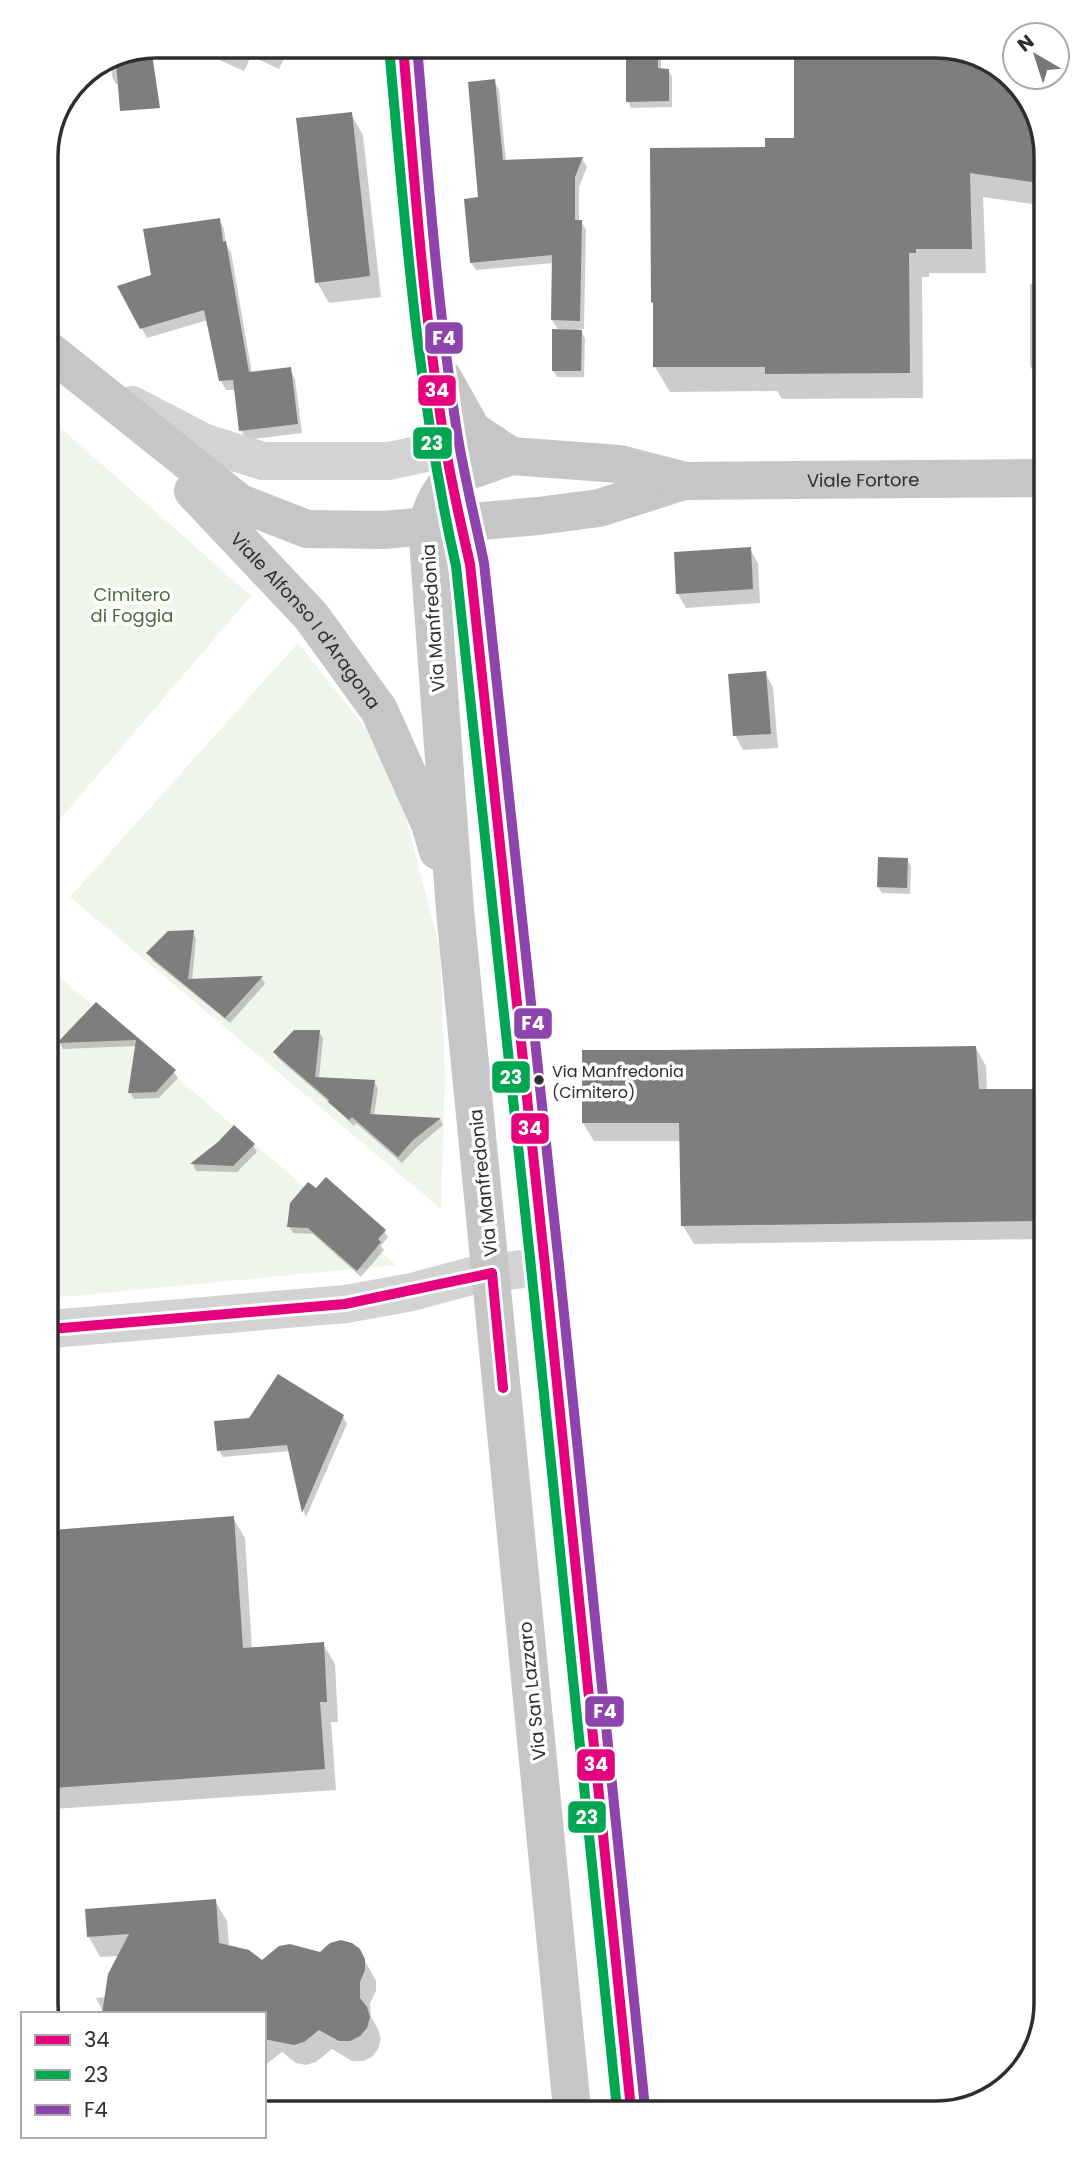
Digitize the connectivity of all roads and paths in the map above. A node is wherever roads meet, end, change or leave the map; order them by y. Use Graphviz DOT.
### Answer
graph roads {
  1 [pos="404,58"];
  2 [pos="58,358"];
  3 [pos="433,361"];
  4 [pos="81,378"];
  5 [pos="511,456"];
  6 [pos="448,464"];
  7 [pos="1034,478"];
  8 [pos="685,481"];
  9 [pos="444,524"];
  10 [pos="455,911"];
  11 [pos="545,1266"];
  12 [pos="492,1273"];
  13 [pos="58,1328"];
  14 [pos="571,2101"];
  15 [pos="630,2101"];
  1 -- 3 [label="main road, Via Manfredonia"];
  2 -- 4 [label="main road, Viale Alfonso I d'Aragona"];
  3 -- 5 [label="main road, Viale Fortore"];
  3 -- 6 [label="main road, Via Manfredonia"];
  4 -- 6 [label="street, Viale Alfonso I d'Aragona"];
  4 -- 9 [label="main road, Viale Alfonso I d'Aragona"];
  4 -- 10 [label="main road, Viale Alfonso I d'Aragona"];
  5 -- 6 [label="main road, Viale Fortore"];
  5 -- 8 [label="main road, Viale Fortore"];
  6 -- 9 [label="main road, Via Manfredonia"];
  7 -- 8 [label="main road, Viale Fortore"];
  8 -- 9 [label="main road, Viale Fortore"];
  9 -- 10 [label="main road, Via Manfredonia"];
  9 -- 11 [label="main road, Via Manfredonia"];
  10 -- 12 [label="main road, Via Manfredonia"];
  11 -- 12 [label="street, Via Manfredonia"];
  11 -- 15 [label="main road"];
  12 -- 13 [label="street"];
  12 -- 14 [label="main road, Via San Lazzaro"];
}
